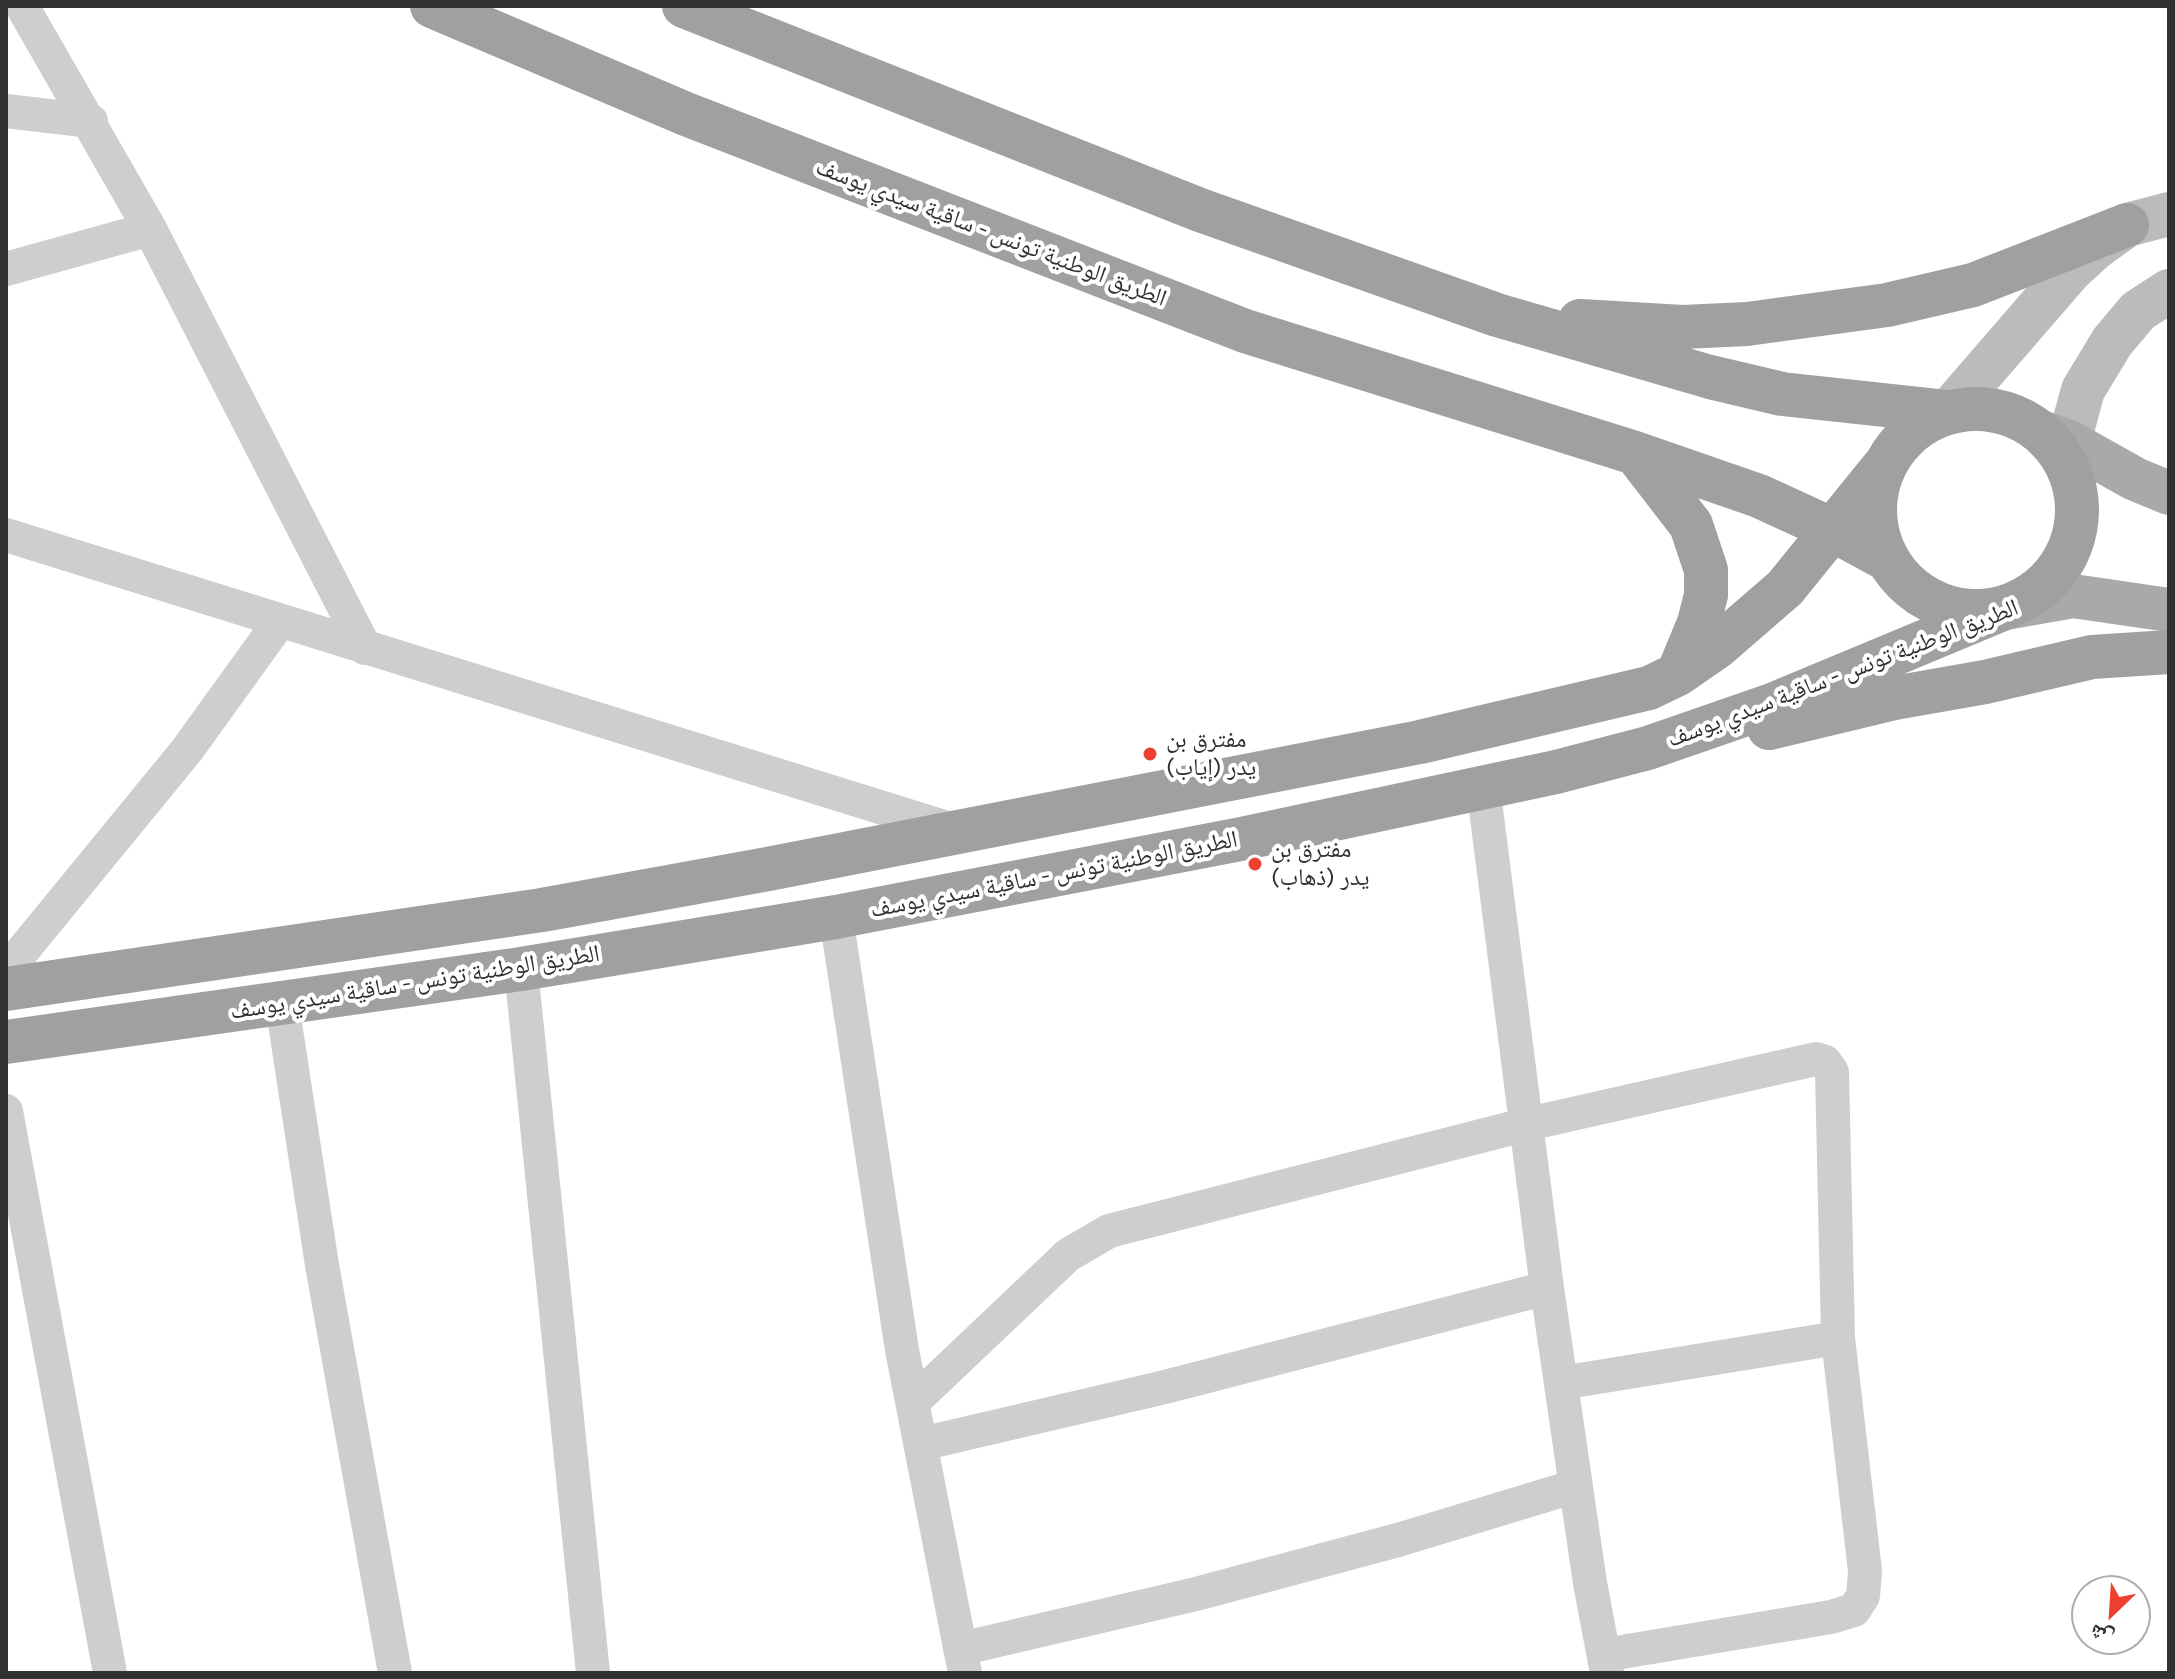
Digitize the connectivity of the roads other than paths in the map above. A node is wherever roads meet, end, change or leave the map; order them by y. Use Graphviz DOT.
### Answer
graph roads {
  1 [pos="22,6"];
  2 [pos="432,6"];
  3 [pos="684,6"];
  4 [pos="6,111"];
  5 [pos="91,121"];
  6 [pos="2169,214"];
  7 [pos="2127,225"];
  8 [pos="150,229"];
  9 [pos="6,269"];
  10 [pos="2169,291"];
  11 [pos="1497,315"];
  12 [pos="1948,412"];
  13 [pos="2055,437"];
  14 [pos="1635,453"];
  15 [pos="1884,466"];
  16 [pos="2169,493"];
  17 [pos="1831,529"];
  18 [pos="6,535"];
  19 [pos="1888,560"];
  20 [pos="2005,608"];
  21 [pos="2169,610"];
  22 [pos="280,621"];
  23 [pos="365,648"];
  24 [pos="2169,652"];
  25 [pos="1678,674"];
  26 [pos="1648,748"];
  27 [pos="1483,786"];
  28 [pos="964,833"];
  29 [pos="836,917"];
  30 [pos="521,969"];
  31 [pos="6,971"];
  32 [pos="6,989"];
  33 [pos="282,1004"];
  34 [pos="6,1042"];
  35 [pos="6,1111"];
  36 [pos="1528,1124"];
  37 [pos="15,1214"];
  38 [pos="1547,1288"];
  39 [pos="1838,1338"];
  40 [pos="1561,1383"];
  41 [pos="913,1402"];
  42 [pos="921,1444"];
  43 [pos="1576,1486"];
  44 [pos="962,1661"];
  45 [pos="1606,1664"];
  46 [pos="110,1673"];
  47 [pos="395,1673"];
  48 [pos="593,1673"];
  1 -- 5 [label="street"];
  2 -- 14 [label="highway, الطريق الوطنية تونس - ساقية سيدي يوسف"];
  3 -- 11 [label="highway"];
  4 -- 5 [label="street"];
  5 -- 8 [label="street"];
  6 -- 7 [label="main road"];
  7 -- 11 [label="highway"];
  7 -- 12 [label="main road"];
  8 -- 9 [label="street"];
  8 -- 23 [label="street"];
  10 -- 13 [label="main road"];
  11 -- 12 [label="highway"];
  12 -- 13 [label="highway"];
  12 -- 15 [label="highway"];
  13 -- 16 [label="main road"];
  13 -- 20 [label="highway"];
  14 -- 17 [label="highway, الطريق الوطنية تونس - ساقية سيدي يوسف"];
  14 -- 25 [label="highway"];
  15 -- 17 [label="highway"];
  15 -- 19 [label="highway"];
  17 -- 19 [label="highway, الطريق الوطنية تونس - ساقية سيدي يوسف"];
  17 -- 25 [label="highway"];
  18 -- 22 [label="street"];
  19 -- 20 [label="highway"];
  20 -- 21 [label="main road, الطريق الوطنية تونس - ساقية سيدي يوسف"];
  20 -- 26 [label="highway, الطريق الوطنية تونس - ساقية سيدي يوسف"];
  22 -- 23 [label="street"];
  22 -- 31 [label="street"];
  23 -- 28 [label="street"];
  24 -- 26 [label="highway"];
  25 -- 28 [label="highway"];
  26 -- 27 [label="highway, الطريق الوطنية تونس - ساقية سيدي يوسف"];
  27 -- 29 [label="highway, الطريق الوطنية تونس - ساقية سيدي يوسف"];
  27 -- 36 [label="street"];
  28 -- 32 [label="highway"];
  29 -- 30 [label="highway, الطريق الوطنية تونس - ساقية سيدي يوسف"];
  29 -- 41 [label="street"];
  30 -- 33 [label="highway, الطريق الوطنية تونس - ساقية سيدي يوسف"];
  30 -- 48 [label="street"];
  33 -- 34 [label="highway, الطريق الوطنية تونس - ساقية سيدي يوسف"];
  33 -- 47 [label="street"];
  35 -- 37 [label="street"];
  36 -- 38 [label="street"];
  36 -- 39 [label="street"];
  36 -- 41 [label="street"];
  37 -- 46 [label="street"];
  38 -- 40 [label="street"];
  38 -- 42 [label="street"];
  39 -- 40 [label="street"];
  39 -- 45 [label="street"];
  40 -- 43 [label="street"];
  41 -- 42 [label="street"];
  42 -- 44 [label="street"];
  43 -- 44 [label="street"];
  43 -- 45 [label="street"];
}
